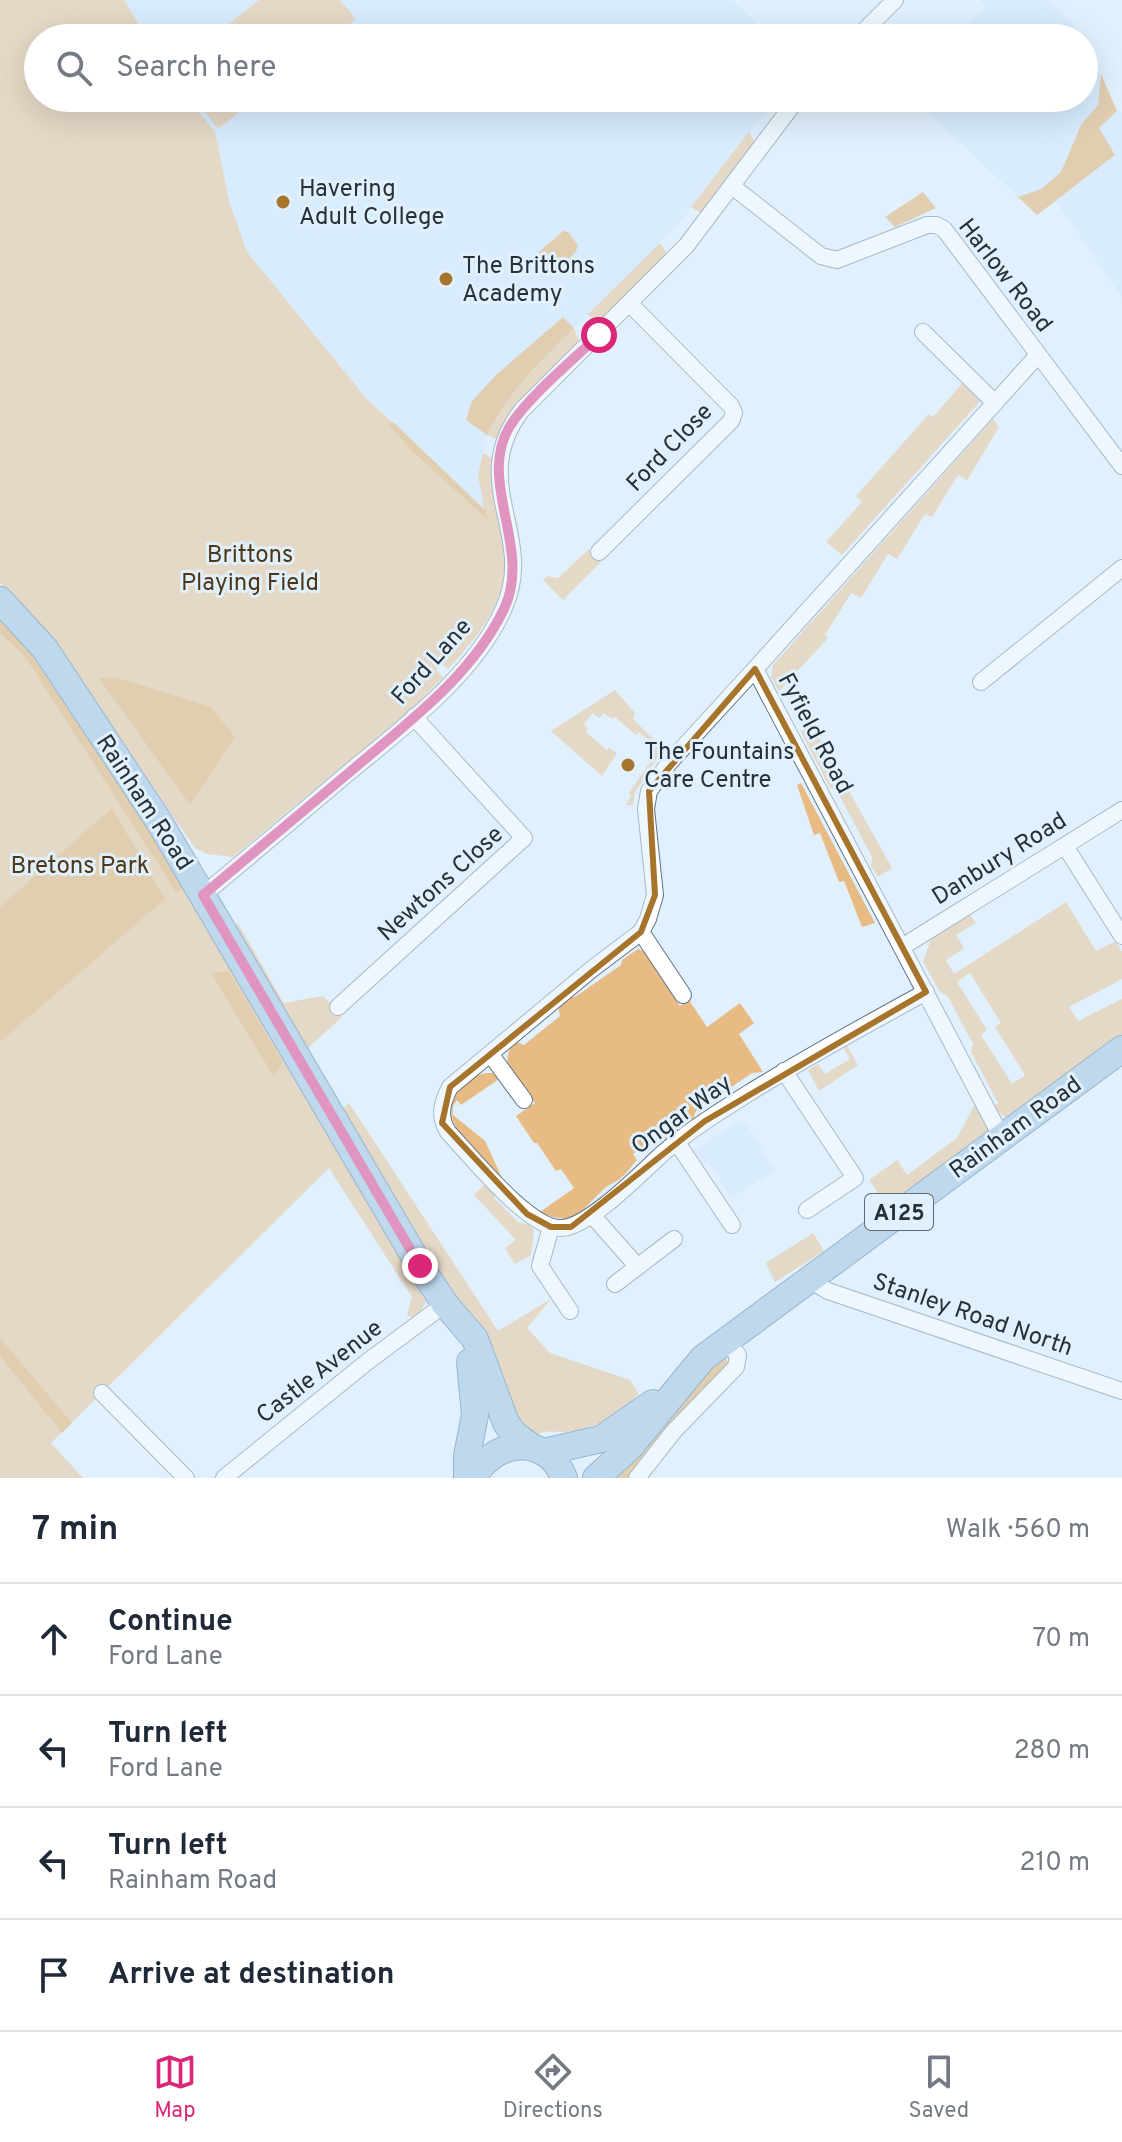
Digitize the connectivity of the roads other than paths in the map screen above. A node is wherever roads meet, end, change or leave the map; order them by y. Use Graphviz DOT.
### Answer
graph roads {
  1 [pos="895,0"];
  2 [pos="871,24"];
  3 [pos="787,112"];
  4 [pos="732,186"];
  5 [pos="630,304"];
  6 [pos="923,332"];
  7 [pos="1038,355"];
  8 [pos="995,403"];
  9 [pos="1122,466"];
  10 [pos="599,552"];
  11 [pos="1122,568"];
  12 [pos="0,600"];
  13 [pos="755,669"];
  14 [pos="981,682"];
  15 [pos="414,717"];
  16 [pos="1122,810"];
  17 [pos="1065,846"];
  18 [pos="203,895"];
  19 [pos="641,932"];
  20 [pos="1122,936"];
  21 [pos="902,947"];
  22 [pos="926,992"];
  23 [pos="683,995"];
  24 [pos="338,1007"];
  25 [pos="1122,1049"];
  26 [pos="491,1055"];
  27 [pos="784,1071"];
  28 [pos="524,1100"];
  29 [pos="1001,1136"];
  30 [pos="676,1141"];
  31 [pos="807,1210"];
  32 [pos="592,1215"];
  33 [pos="732,1225"];
  34 [pos="551,1227"];
  35 [pos="674,1239"];
  36 [pos="637,1266"];
  37 [pos="810,1280"];
  38 [pos="615,1284"];
  39 [pos="445,1304"];
  40 [pos="570,1311"];
  41 [pos="726,1341"];
  42 [pos="682,1382"];
  43 [pos="1122,1391"];
  44 [pos="102,1393"];
  45 [pos="538,1450"];
  46 [pos="186,1478"];
  47 [pos="224,1478"];
  48 [pos="470,1478"];
  49 [pos="564,1478"];
  50 [pos="596,1478"];
  51 [pos="637,1478"];
  1 -- 2 [label="street"];
  3 -- 4 [label="street, Ford Lane"];
  4 -- 5 [label="street, Ford Lane"];
  4 -- 7 [label="street, Harlow Road"];
  5 -- 10 [label="street, Ford Close"];
  5 -- 15 [label="street, Ford Lane"];
  6 -- 8 [label="street"];
  7 -- 8 [label="street, Fyfield Road"];
  7 -- 9 [label="street, Harlow Road"];
  8 -- 13 [label="street, Fyfield Road"];
  11 -- 14 [label="street"];
  12 -- 18 [label="main road, Rainham Road"];
  13 -- 19 [label="street"];
  13 -- 21 [label="street, Fyfield Road"];
  15 -- 18 [label="street, Ford Lane"];
  15 -- 24 [label="street, Newtons Close"];
  16 -- 17 [label="street, Danbury Road"];
  17 -- 20 [label="street"];
  17 -- 21 [label="street, Danbury Road"];
  18 -- 39 [label="main road, Rainham Road"];
  19 -- 23 [label="street"];
  19 -- 26 [label="street"];
  21 -- 22 [label="street, Fyfield Road"];
  22 -- 27 [label="street, Ongar Way"];
  22 -- 29 [label="street, Fyfield Road"];
  25 -- 29 [label="main road, Rainham Road / A125"];
  26 -- 28 [label="street"];
  26 -- 34 [label="street"];
  27 -- 30 [label="street, Ongar Way"];
  27 -- 31 [label="street"];
  29 -- 37 [label="main road, Rainham Road / A125"];
  30 -- 32 [label="street, Ongar Way"];
  30 -- 33 [label="street"];
  32 -- 34 [label="street, Ongar Way"];
  32 -- 36 [label="street"];
  34 -- 40 [label="street"];
  35 -- 36 [label="street"];
  36 -- 38 [label="street"];
  37 -- 41 [label="main road, Rainham Road / A125"];
  37 -- 43 [label="street, Stanley Road North"];
  39 -- 45 [label="main road, Rainham Road"];
  39 -- 47 [label="street, Castle Avenue"];
  39 -- 48 [label="main road, Rainham Road"];
  41 -- 42 [label="main road, Rainham Road / A125"];
  41 -- 51 [label="street"];
  42 -- 45 [label="main road, Rainham Road / A125"];
  42 -- 50 [label="main road, Rainham Road / A125"];
  44 -- 46 [label="street"];
  45 -- 48 [label="main road"];
  45 -- 49 [label="main road"];
}
